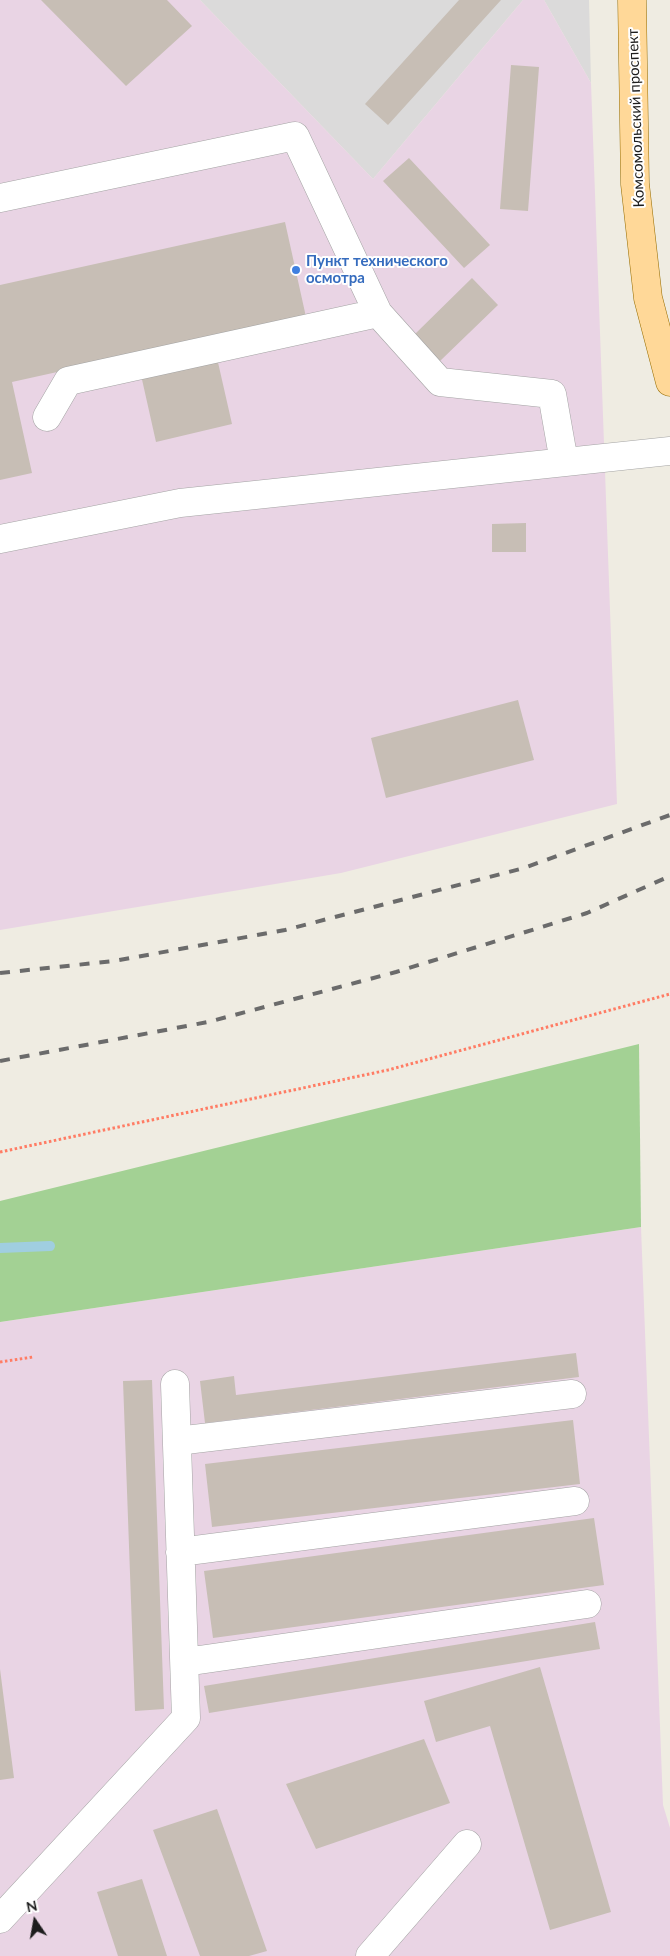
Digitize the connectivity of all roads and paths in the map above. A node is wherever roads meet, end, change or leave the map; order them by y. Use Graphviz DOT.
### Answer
graph roads {
  1 [pos="632,0"];
  2 [pos="0,198"];
  3 [pos="378,312"];
  4 [pos="670,382"];
  5 [pos="47,417"];
  6 [pos="670,451"];
  7 [pos="564,462"];
  8 [pos="0,539"];
  9 [pos="670,994"];
  10 [pos="0,1152"];
  11 [pos="33,1356"];
  12 [pos="0,1362"];
  13 [pos="175,1384"];
  14 [pos="572,1394"];
  15 [pos="177,1441"];
  16 [pos="575,1501"];
  17 [pos="180,1552"];
  18 [pos="587,1604"];
  19 [pos="184,1662"];
  20 [pos="467,1844"];
  21 [pos="0,1918"];
  22 [pos="370,1956"];
  1 -- 4 [label="main road, Комсомольский проспект"];
  2 -- 3 [label="lane"];
  3 -- 5 [label="lane"];
  3 -- 7 [label="lane"];
  6 -- 7 [label="lane"];
  7 -- 8 [label="lane"];
  9 -- 10 [label="path"];
  11 -- 12 [label="path"];
  13 -- 15 [label="lane"];
  14 -- 15 [label="lane"];
  15 -- 17 [label="lane"];
  16 -- 17 [label="lane"];
  17 -- 19 [label="lane"];
  18 -- 19 [label="lane"];
  19 -- 21 [label="lane"];
  20 -- 22 [label="lane"];
}
